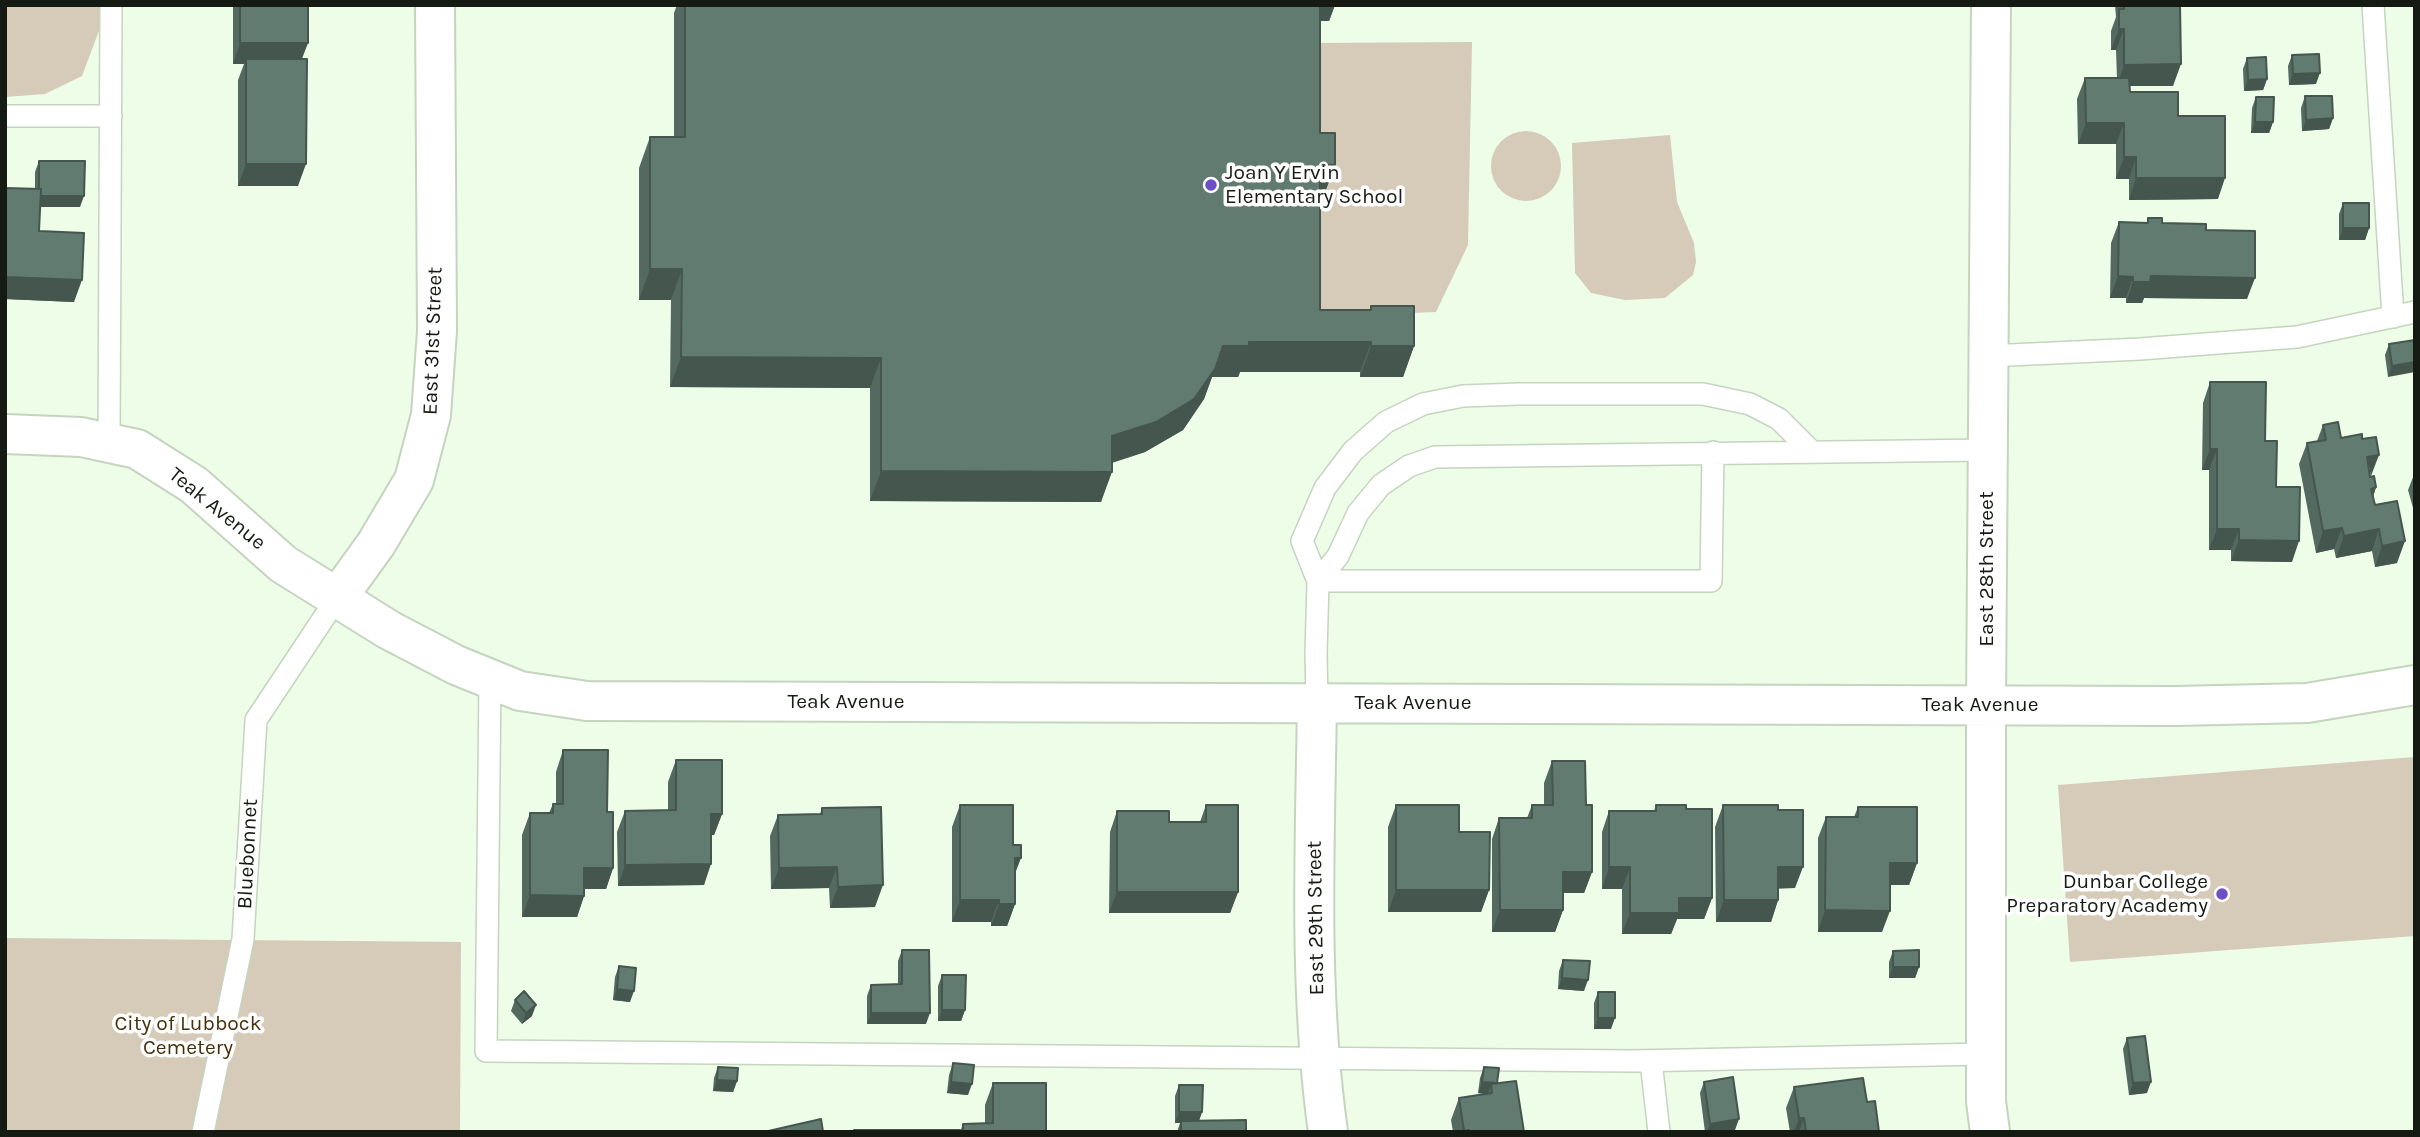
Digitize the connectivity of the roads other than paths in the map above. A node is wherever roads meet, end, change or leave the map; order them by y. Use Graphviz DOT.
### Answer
graph roads {
  1 [pos="111,5"];
  2 [pos="435,5"];
  3 [pos="1991,5"];
  4 [pos="2373,5"];
  5 [pos="5,116"];
  6 [pos="111,116"];
  7 [pos="2415,312"];
  8 [pos="2393,317"];
  9 [pos="1988,356"];
  10 [pos="5,434"];
  11 [pos="109,443"];
  12 [pos="1987,450"];
  13 [pos="1713,452"];
  14 [pos="1812,452"];
  15 [pos="1318,581"];
  16 [pos="337,598"];
  17 [pos="490,679"];
  18 [pos="2415,685"];
  19 [pos="1317,703"];
  20 [pos="1986,705"];
  21 [pos="1986,1055"];
  22 [pos="1320,1056"];
  23 [pos="1651,1061"];
  24 [pos="203,1132"];
  25 [pos="1328,1132"];
  26 [pos="1659,1132"];
  27 [pos="1990,1132"];
  1 -- 6 [label="lane"];
  2 -- 16 [label="street, East 31st Street"];
  3 -- 9 [label="street, East 28th Street"];
  4 -- 8 [label="lane"];
  5 -- 6 [label="lane"];
  6 -- 11 [label="lane"];
  7 -- 8 [label="lane"];
  8 -- 9 [label="lane"];
  9 -- 12 [label="street, East 28th Street"];
  10 -- 11 [label="street, Teak Avenue"];
  11 -- 16 [label="street, Teak Avenue"];
  12 -- 14 [label="lane"];
  12 -- 20 [label="street, East 28th Street"];
  13 -- 14 [label="lane"];
  13 -- 15 [label="lane"];
  13 -- 15 [label="lane"];
  14 -- 15 [label="lane"];
  15 -- 19 [label="lane"];
  16 -- 17 [label="street, Teak Avenue"];
  16 -- 24 [label="lane, Bluebonnet"];
  17 -- 19 [label="street, Teak Avenue"];
  17 -- 22 [label="lane"];
  18 -- 20 [label="street, Teak Avenue"];
  19 -- 20 [label="street, Teak Avenue"];
  19 -- 22 [label="street, East 29th Street"];
  20 -- 21 [label="street, East 28th Street"];
  21 -- 23 [label="lane"];
  21 -- 27 [label="street, East 28th Street"];
  22 -- 23 [label="lane"];
  22 -- 25 [label="street, East 29th Street"];
  23 -- 26 [label="lane"];
}
